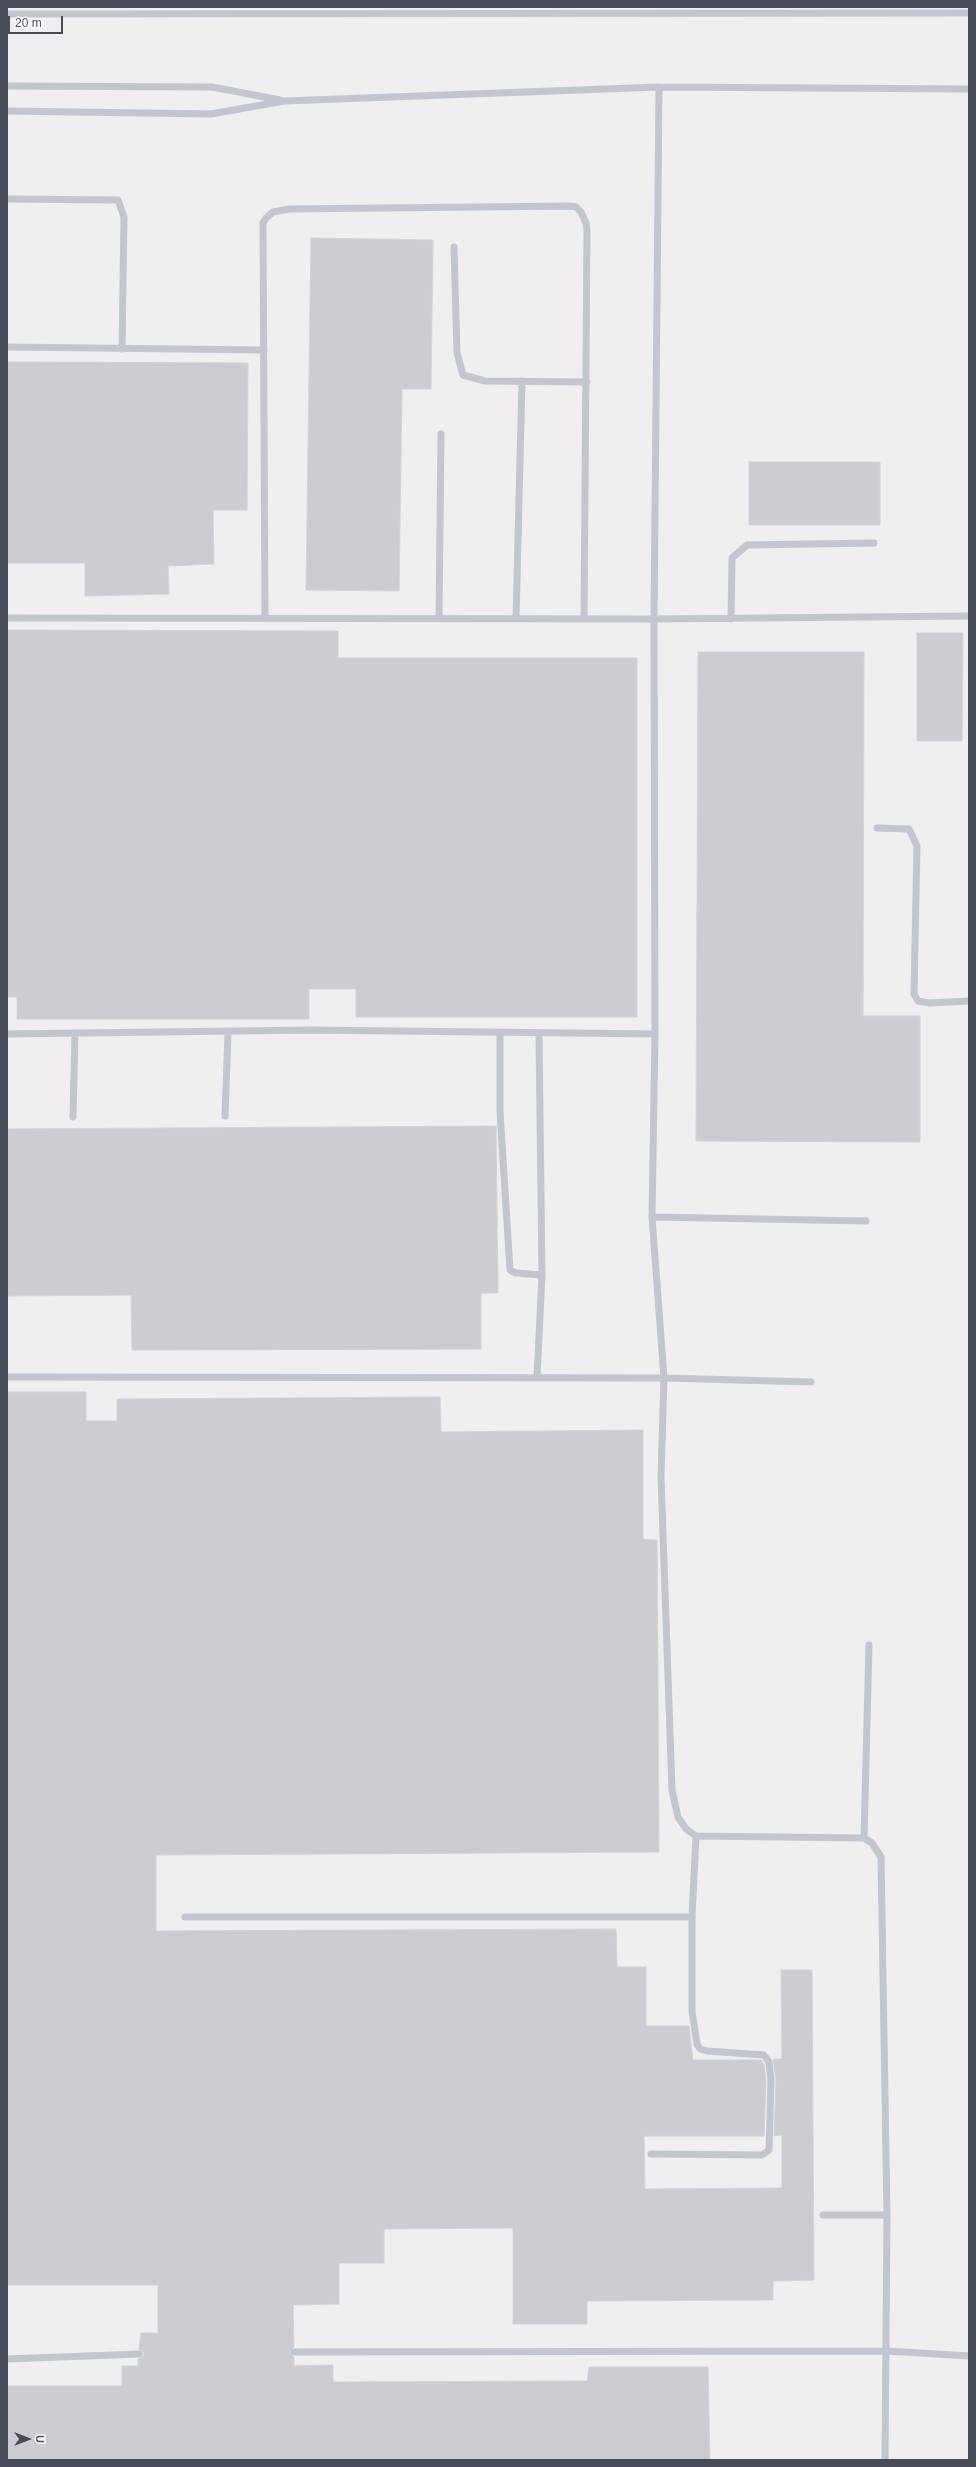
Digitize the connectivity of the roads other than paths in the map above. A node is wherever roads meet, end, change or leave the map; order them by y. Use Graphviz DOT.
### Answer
graph roads {
  1 [pos="969,13"];
  2 [pos="7,14"];
  3 [pos="7,86"];
  4 [pos="659,87"];
  5 [pos="969,89"];
  6 [pos="284,101"];
  7 [pos="7,111"];
  8 [pos="7,199"];
  9 [pos="454,247"];
  10 [pos="7,347"];
  11 [pos="122,349"];
  12 [pos="264,350"];
  13 [pos="522,381"];
  14 [pos="587,382"];
  15 [pos="441,434"];
  16 [pos="874,543"];
  17 [pos="969,616"];
  18 [pos="7,618"];
  19 [pos="265,618"];
  20 [pos="439,618"];
  21 [pos="516,619"];
  22 [pos="584,619"];
  23 [pos="730,619"];
  24 [pos="654,620"];
  25 [pos="877,828"];
  26 [pos="969,1001"];
  27 [pos="228,1032"];
  28 [pos="500,1032"];
  29 [pos="75,1033"];
  30 [pos="7,1034"];
  31 [pos="539,1034"];
  32 [pos="655,1034"];
  33 [pos="225,1116"];
  34 [pos="74,1117"];
  35 [pos="652,1216"];
  36 [pos="866,1221"];
  37 [pos="542,1275"];
  38 [pos="537,1377"];
  39 [pos="7,1378"];
  40 [pos="664,1378"];
  41 [pos="811,1382"];
  42 [pos="869,1645"];
  43 [pos="696,1836"];
  44 [pos="864,1838"];
  45 [pos="185,1917"];
  46 [pos="692,1917"];
  47 [pos="651,2154"];
  48 [pos="823,2215"];
  49 [pos="887,2215"];
  50 [pos="886,2351"];
  51 [pos="294,2352"];
  52 [pos="139,2354"];
  53 [pos="969,2356"];
  54 [pos="7,2359"];
  55 [pos="885,2460"];
  1 -- 2 [label="lane"];
  3 -- 6 [label="lane"];
  4 -- 5 [label="lane"];
  4 -- 6 [label="lane"];
  4 -- 24 [label="lane"];
  6 -- 7 [label="lane"];
  8 -- 11 [label="lane"];
  9 -- 13 [label="lane"];
  10 -- 11 [label="lane"];
  11 -- 12 [label="lane"];
  12 -- 14 [label="lane"];
  12 -- 19 [label="lane"];
  13 -- 14 [label="lane"];
  13 -- 21 [label="lane"];
  14 -- 22 [label="lane"];
  15 -- 20 [label="lane"];
  16 -- 23 [label="lane"];
  17 -- 23 [label="lane"];
  18 -- 19 [label="lane"];
  19 -- 20 [label="lane"];
  20 -- 21 [label="lane"];
  21 -- 22 [label="lane"];
  22 -- 24 [label="lane"];
  23 -- 24 [label="lane"];
  24 -- 32 [label="lane"];
  25 -- 26 [label="lane"];
  27 -- 28 [label="lane"];
  27 -- 29 [label="lane"];
  27 -- 33 [label="lane"];
  28 -- 31 [label="lane"];
  28 -- 37 [label="lane"];
  29 -- 30 [label="lane"];
  29 -- 34 [label="lane"];
  31 -- 32 [label="lane"];
  31 -- 37 [label="lane"];
  32 -- 35 [label="lane"];
  35 -- 36 [label="lane"];
  35 -- 40 [label="lane"];
  37 -- 38 [label="lane"];
  38 -- 39 [label="lane"];
  38 -- 40 [label="lane"];
  40 -- 41 [label="lane"];
  40 -- 43 [label="lane"];
  42 -- 44 [label="lane"];
  43 -- 44 [label="lane"];
  43 -- 46 [label="lane"];
  44 -- 49 [label="lane"];
  45 -- 46 [label="lane"];
  46 -- 47 [label="lane"];
  48 -- 49 [label="lane"];
  49 -- 50 [label="lane"];
  50 -- 51 [label="lane"];
  50 -- 53 [label="lane"];
  50 -- 55 [label="lane"];
  52 -- 54 [label="lane"];
}
